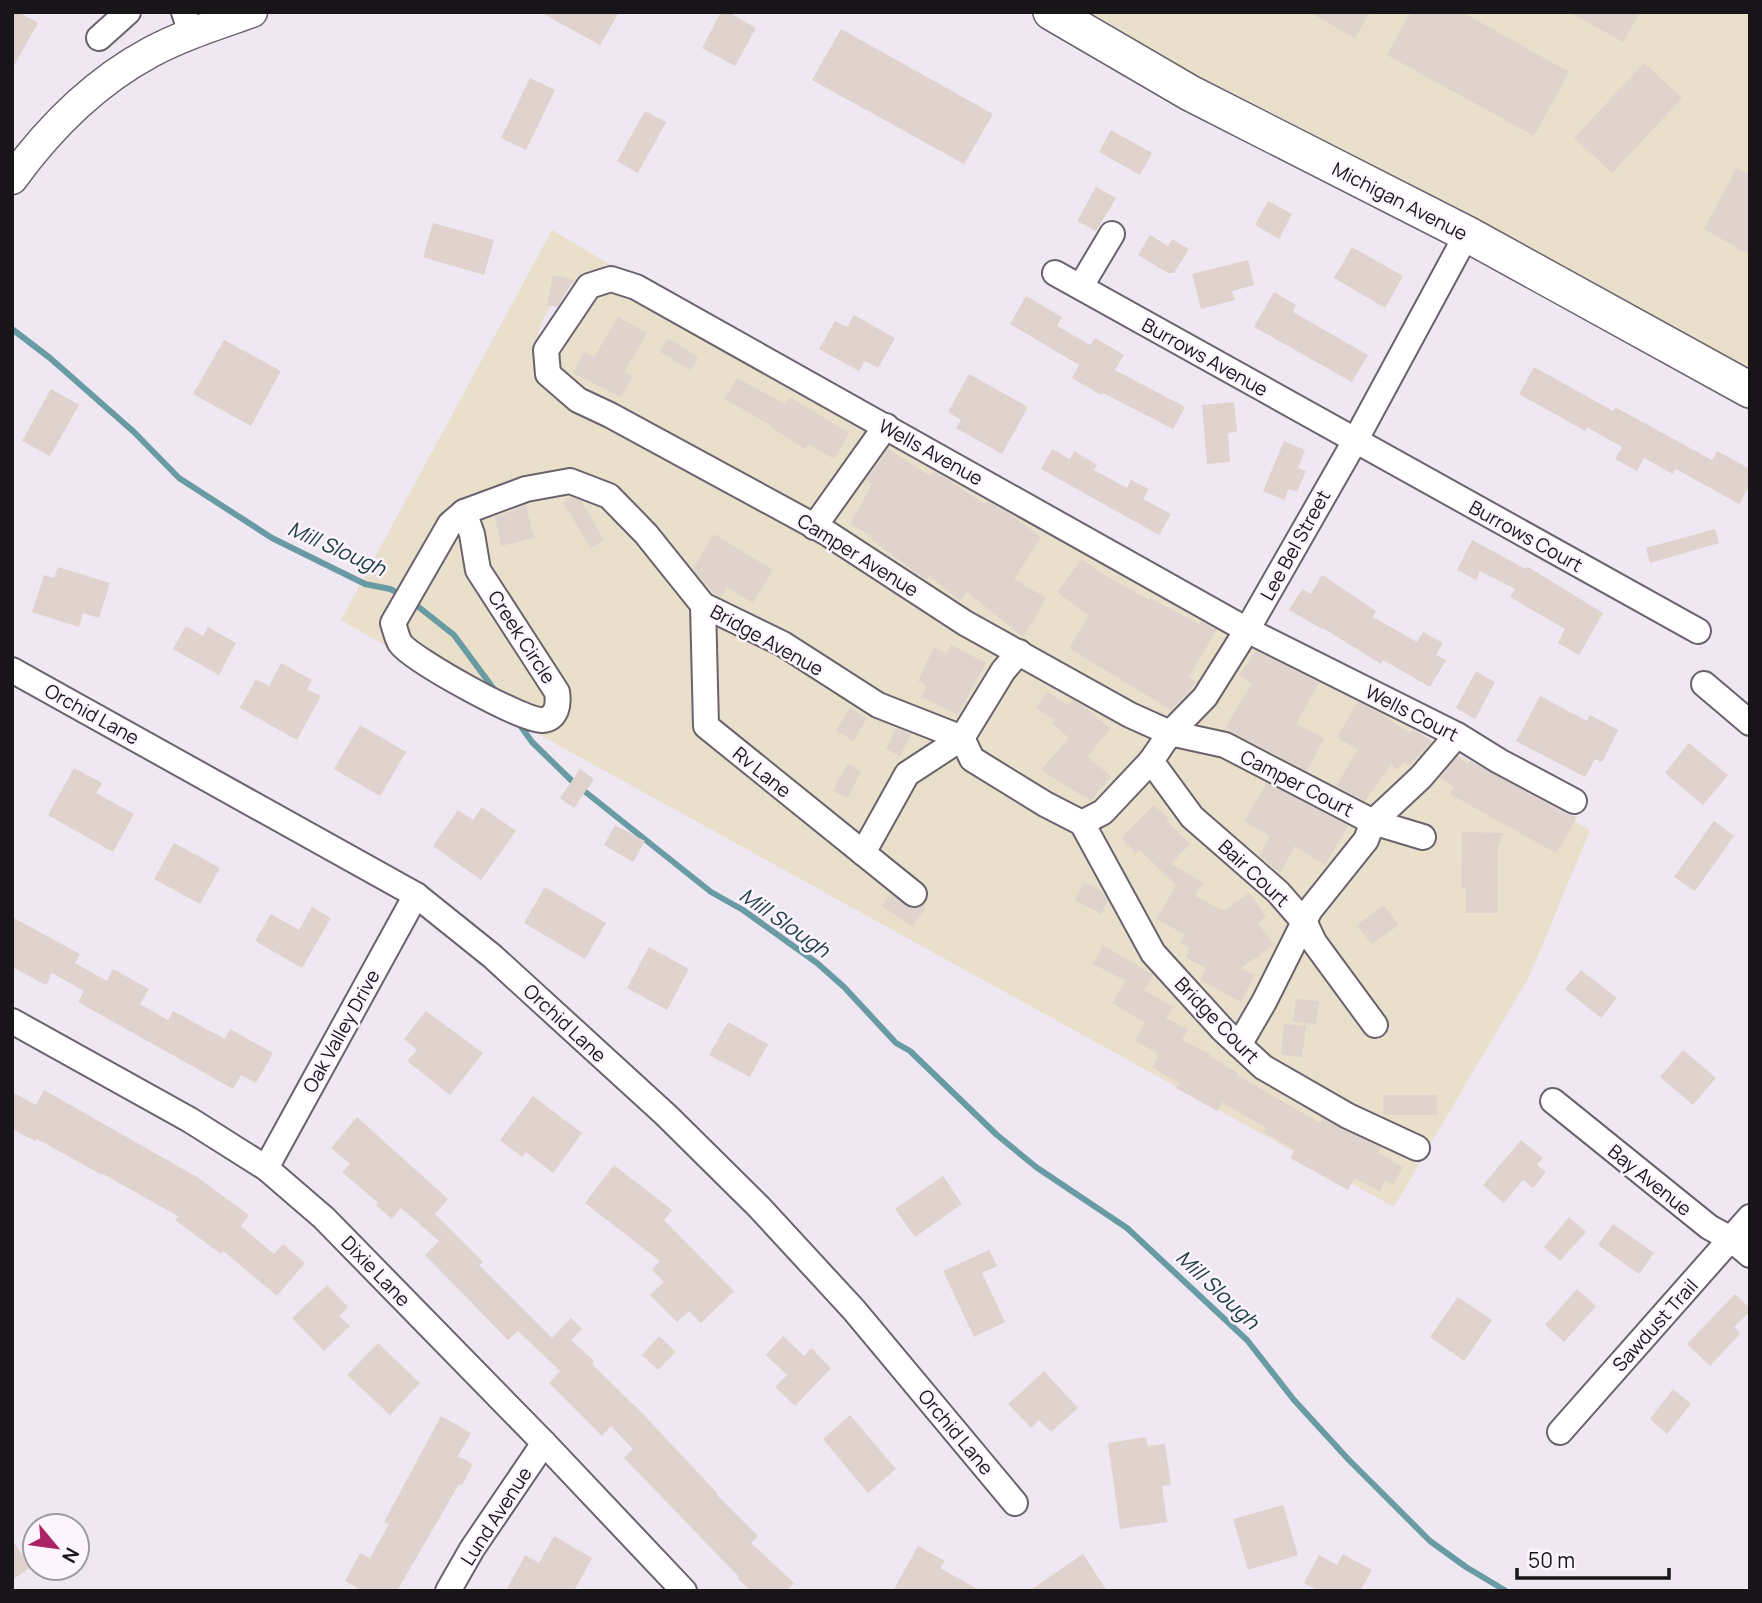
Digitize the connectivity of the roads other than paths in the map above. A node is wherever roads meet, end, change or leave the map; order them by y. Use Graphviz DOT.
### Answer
graph roads {
  1 [pos="128,12"];
  2 [pos="252,12"];
  3 [pos="1051,12"];
  4 [pos="187,23"];
  5 [pos="99,38"];
  6 [pos="12,179"];
  7 [pos="1112,234"];
  8 [pos="1467,234"];
  9 [pos="1055,273"];
  10 [pos="1081,286"];
  11 [pos="548,374"];
  12 [pos="1750,390"];
  13 [pos="886,426"];
  14 [pos="1354,441"];
  15 [pos="464,512"];
  16 [pos="814,527"];
  17 [pos="703,605"];
  18 [pos="1247,631"];
  19 [pos="1698,631"];
  20 [pos="1019,652"];
  21 [pos="12,670"];
  22 [pos="1704,684"];
  23 [pos="1750,723"];
  24 [pos="1170,733"];
  25 [pos="1457,735"];
  26 [pos="962,738"];
  27 [pos="1151,761"];
  28 [pos="1574,801"];
  29 [pos="1373,821"];
  30 [pos="1082,823"];
  31 [pos="1423,837"];
  32 [pos="863,853"];
  33 [pos="914,894"];
  34 [pos="416,895"];
  35 [pos="1305,923"];
  36 [pos="12,1021"];
  37 [pos="1375,1025"];
  38 [pos="1239,1045"];
  39 [pos="1553,1101"];
  40 [pos="1417,1148"];
  41 [pos="266,1168"];
  42 [pos="1750,1217"];
  43 [pos="1740,1247"];
  44 [pos="1560,1432"];
  45 [pos="544,1443"];
  46 [pos="1015,1503"];
  47 [pos="449,1591"];
  48 [pos="684,1591"];
  1 -- 5 [label="street"];
  2 -- 4 [label="street"];
  3 -- 8 [label="main road, Michigan Avenue"];
  4 -- 6 [label="street"];
  7 -- 10 [label="street"];
  8 -- 12 [label="main road, Michigan Avenue"];
  8 -- 14 [label="street, Lee Bel Street"];
  9 -- 10 [label="street, Burrows Avenue"];
  10 -- 14 [label="street, Burrows Avenue"];
  11 -- 13 [label="street, Wells Avenue"];
  11 -- 16 [label="street, Camper Avenue"];
  13 -- 16 [label="street"];
  13 -- 18 [label="street, Wells Avenue"];
  14 -- 18 [label="street, Lee Bel Street"];
  14 -- 19 [label="street, Burrows Court"];
  15 -- 15 [label="street, Creek Circle"];
  15 -- 17 [label="street, Bridge Avenue"];
  16 -- 20 [label="street, Camper Avenue"];
  17 -- 26 [label="street, Bridge Avenue"];
  17 -- 32 [label="street, Rv Lane"];
  18 -- 24 [label="street, Lee Bel Street"];
  18 -- 25 [label="street, Wells Court"];
  20 -- 24 [label="street, Camper Avenue"];
  20 -- 26 [label="street"];
  21 -- 34 [label="street, Orchid Lane"];
  22 -- 23 [label="street"];
  24 -- 27 [label="street, Lee Bel Street"];
  24 -- 29 [label="street, Camper Court"];
  25 -- 28 [label="street, Wells Court"];
  25 -- 29 [label="street"];
  26 -- 30 [label="street"];
  26 -- 32 [label="street"];
  27 -- 30 [label="street, Lee Bel Street"];
  27 -- 35 [label="street, Bair Court"];
  29 -- 31 [label="street, Camper Court"];
  29 -- 35 [label="street"];
  30 -- 38 [label="street, Bridge Court"];
  32 -- 33 [label="street, Rv Lane"];
  34 -- 41 [label="street, Oak Valley Drive"];
  34 -- 46 [label="street, Orchid Lane"];
  35 -- 37 [label="street, Bair Court"];
  35 -- 38 [label="street"];
  36 -- 41 [label="street, Dixie Lane"];
  38 -- 40 [label="street, Bridge Court"];
  39 -- 43 [label="street, Bay Avenue"];
  41 -- 45 [label="street, Dixie Lane"];
  42 -- 43 [label="street, Sawdust Trail"];
  43 -- 44 [label="street, Sawdust Trail"];
  45 -- 47 [label="street, Lund Avenue"];
  45 -- 48 [label="street, Dixie Lane"];
}
